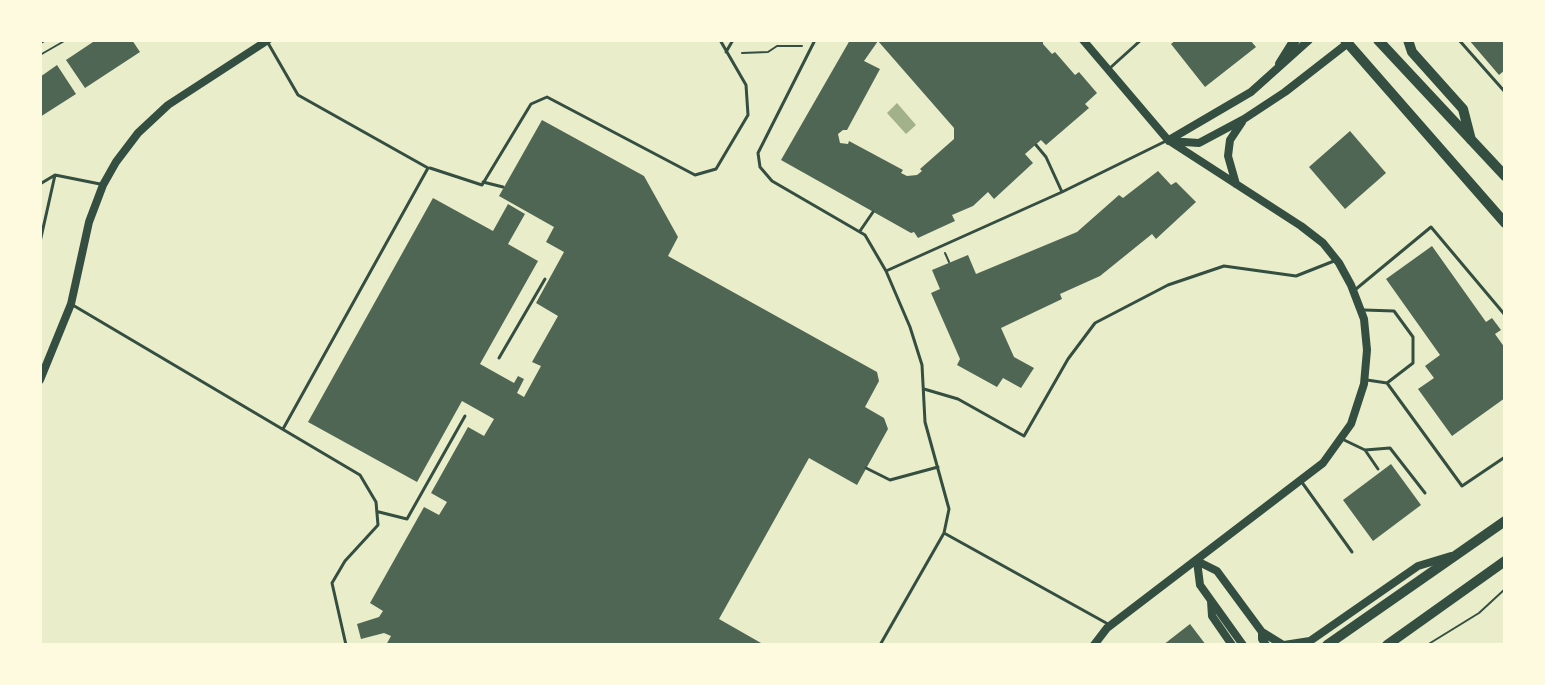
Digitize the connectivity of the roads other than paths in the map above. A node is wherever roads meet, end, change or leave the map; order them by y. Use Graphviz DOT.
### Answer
graph roads {
  1 [pos="267,40"];
  2 [pos="720,40"];
  3 [pos="733,40"];
  4 [pos="815,40"];
  5 [pos="1083,40"];
  6 [pos="1141,40"];
  7 [pos="1295,40"];
  8 [pos="1309,40"];
  9 [pos="1378,40"];
  10 [pos="1408,40"];
  11 [pos="1459,40"];
  12 [pos="1348,41"];
  13 [pos="726,52"];
  14 [pos="1280,64"];
  15 [pos="1108,70"];
  16 [pos="1505,92"];
  17 [pos="1244,119"];
  18 [pos="1168,140"];
  19 [pos="1471,141"];
  20 [pos="1036,145"];
  21 [pos="428,168"];
  22 [pos="55,175"];
  23 [pos="1505,176"];
  24 [pos="483,182"];
  25 [pos="40,184"];
  26 [pos="103,185"];
  27 [pos="1236,185"];
  28 [pos="503,187"];
  29 [pos="1062,192"];
  30 [pos="873,212"];
  31 [pos="1505,223"];
  32 [pos="860,231"];
  33 [pos="40,242"];
  34 [pos="1336,260"];
  35 [pos="886,271"];
  36 [pos="545,279"];
  37 [pos="1353,291"];
  38 [pos="71,304"];
  39 [pos="1360,310"];
  40 [pos="1505,315"];
  41 [pos="499,358"];
  42 [pos="1364,379"];
  43 [pos="40,380"];
  44 [pos="1387,383"];
  45 [pos="924,389"];
  46 [pos="465,416"];
  47 [pos="283,429"];
  48 [pos="1342,439"];
  49 [pos="1365,450"];
  50 [pos="1505,457"];
  51 [pos="938,467"];
  52 [pos="866,468"];
  53 [pos="1378,469"];
  54 [pos="1301,481"];
  55 [pos="1425,493"];
  56 [pos="377,512"];
  57 [pos="1505,521"];
  58 [pos="944,533"];
  59 [pos="1352,552"];
  60 [pos="1459,553"];
  61 [pos="1197,561"];
  62 [pos="1505,561"];
  63 [pos="1211,600"];
  64 [pos="1111,626"];
  65 [pos="1262,632"];
  66 [pos="346,645"];
  67 [pos="880,645"];
  68 [pos="1094,645"];
  69 [pos="1232,645"];
  70 [pos="1243,645"];
  71 [pos="1266,645"];
  72 [pos="1283,645"];
  73 [pos="1327,645"];
  74 [pos="1387,645"];
  1 -- 21 [label="lane"];
  1 -- 26 [label="street"];
  2 -- 13 [label="lane"];
  3 -- 13 [label="lane"];
  4 -- 32 [label="lane"];
  5 -- 15 [label="street"];
  6 -- 15 [label="lane"];
  7 -- 14 [label="main road"];
  8 -- 14 [label="street"];
  9 -- 19 [label="main road"];
  10 -- 19 [label="main road"];
  11 -- 16 [label="lane"];
  12 -- 17 [label="street"];
  12 -- 31 [label="main road"];
  13 -- 24 [label="lane"];
  14 -- 18 [label="street"];
  15 -- 18 [label="street"];
  17 -- 18 [label="street"];
  17 -- 27 [label="street"];
  18 -- 27 [label="street"];
  18 -- 29 [label="lane"];
  19 -- 23 [label="main road"];
  20 -- 29 [label="lane"];
  21 -- 24 [label="lane"];
  21 -- 47 [label="lane"];
  22 -- 25 [label="lane"];
  22 -- 26 [label="lane"];
  22 -- 33 [label="lane"];
  24 -- 28 [label="lane"];
  26 -- 38 [label="street"];
  27 -- 34 [label="street"];
  29 -- 35 [label="lane"];
  30 -- 32 [label="lane"];
  32 -- 35 [label="lane"];
  34 -- 37 [label="street"];
  34 -- 45 [label="lane"];
  35 -- 45 [label="lane"];
  36 -- 41 [label="lane"];
  37 -- 39 [label="street"];
  37 -- 40 [label="lane"];
  38 -- 43 [label="street"];
  38 -- 47 [label="lane"];
  39 -- 42 [label="street"];
  39 -- 44 [label="lane"];
  42 -- 44 [label="lane"];
  42 -- 48 [label="street"];
  44 -- 50 [label="lane"];
  45 -- 51 [label="lane"];
  46 -- 56 [label="lane"];
  47 -- 56 [label="lane"];
  48 -- 49 [label="lane"];
  48 -- 54 [label="street"];
  49 -- 53 [label="lane"];
  49 -- 55 [label="lane"];
  51 -- 52 [label="lane"];
  51 -- 58 [label="lane"];
  54 -- 59 [label="lane"];
  54 -- 61 [label="street"];
  56 -- 66 [label="lane"];
  57 -- 60 [label="main road"];
  58 -- 64 [label="lane"];
  58 -- 67 [label="lane"];
  60 -- 72 [label="street"];
  60 -- 73 [label="main road"];
  61 -- 63 [label="street"];
  61 -- 64 [label="street"];
  61 -- 65 [label="street"];
  62 -- 74 [label="main road"];
  63 -- 69 [label="street"];
  63 -- 70 [label="street"];
  64 -- 68 [label="street"];
  65 -- 71 [label="street"];
  65 -- 72 [label="street"];
}
